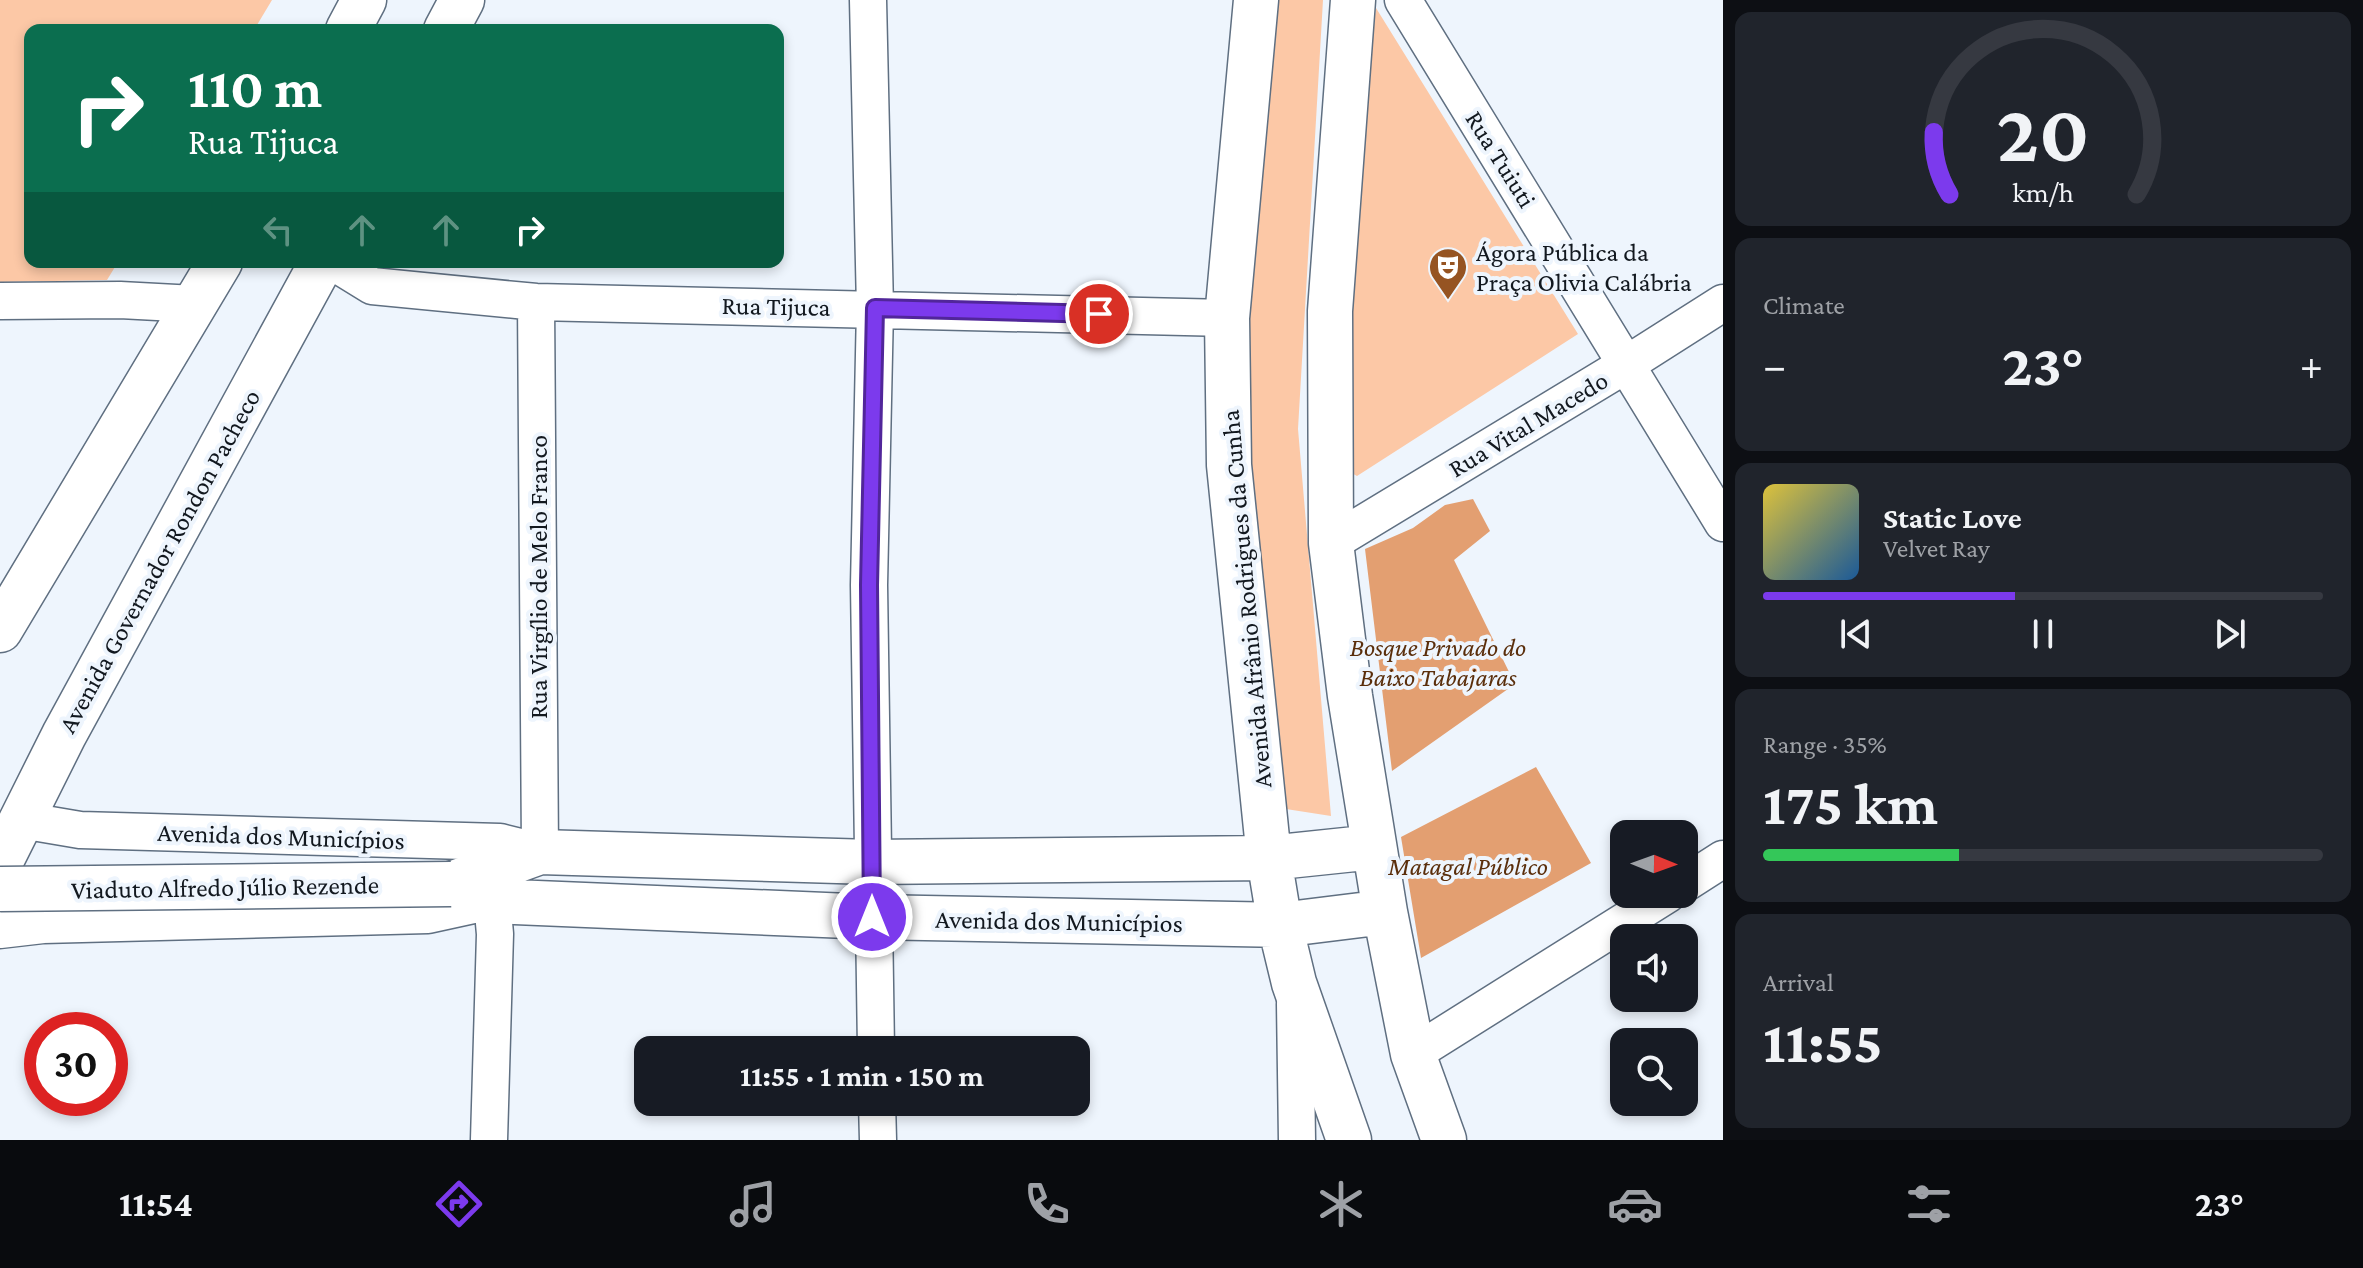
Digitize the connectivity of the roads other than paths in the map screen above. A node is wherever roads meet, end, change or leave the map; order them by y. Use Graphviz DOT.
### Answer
graph roads {
  1 [pos="364,0"];
  2 [pos="462,0"];
  3 [pos="868,0"];
  4 [pos="1256,0"];
  5 [pos="1353,0"];
  6 [pos="1406,1"];
  7 [pos="351,24"];
  8 [pos="449,24"];
  9 [pos="216,268"];
  10 [pos="319,268"];
  11 [pos="343,268"];
  12 [pos="0,301"];
  13 [pos="536,302"];
  14 [pos="1723,303"];
  15 [pos="195,304"];
  16 [pos="875,308"];
  17 [pos="1227,318"];
  18 [pos="1627,364"];
  19 [pos="1723,523"];
  20 [pos="1331,543"];
  21 [pos="0,630"];
  22 [pos="21,820"];
  23 [pos="164,833"];
  24 [pos="1374,847"];
  25 [pos="540,852"];
  26 [pos="1269,858"];
  27 [pos="1723,859"];
  28 [pos="871,862"];
  29 [pos="0,863"];
  30 [pos="1698,875"];
  31 [pos="451,884"];
  32 [pos="0,889"];
  33 [pos="492,901"];
  34 [pos="1646,908"];
  35 [pos="1385,912"];
  36 [pos="872,917"];
  37 [pos="169,922"];
  38 [pos="1280,925"];
  39 [pos="0,930"];
  40 [pos="1294,983"];
  41 [pos="876,1036"];
  42 [pos="1413,1054"];
  43 [pos="877,1116"];
  44 [pos="489,1140"];
  45 [pos="878,1140"];
  46 [pos="1297,1140"];
  47 [pos="1349,1140"];
  48 [pos="1444,1140"];
  1 -- 7 [label="street"];
  2 -- 8 [label="street"];
  3 -- 16 [label="street"];
  4 -- 17 [label="street, Avenida Afrânio Rodrigues da Cunha"];
  5 -- 20 [label="street"];
  6 -- 18 [label="street, Rua Tuiuti"];
  9 -- 15 [label="street"];
  10 -- 22 [label="street, Avenida Governador Rondon Pacheco"];
  11 -- 13 [label="street, Rua Tijuca"];
  12 -- 15 [label="street"];
  13 -- 16 [label="street, Rua Tijuca"];
  13 -- 25 [label="street, Rua Virgílio de Melo Franco"];
  14 -- 18 [label="street, Rua Vital Macedo"];
  15 -- 21 [label="street"];
  16 -- 17 [label="street, Rua Tijuca"];
  16 -- 28 [label="street"];
  17 -- 26 [label="street, Avenida Afrânio Rodrigues da Cunha"];
  18 -- 19 [label="street, Rua Tuiuti"];
  18 -- 20 [label="street, Rua Vital Macedo"];
  20 -- 24 [label="street"];
  22 -- 23 [label="street, Avenida dos Municípios"];
  22 -- 29 [label="street, Avenida Governador Rondon Pacheco"];
  23 -- 25 [label="street, Avenida dos Municípios"];
  23 -- 37 [label="street"];
  24 -- 26 [label="street, Avenida dos Municípios"];
  24 -- 35 [label="street"];
  25 -- 28 [label="street, Avenida dos Municípios"];
  25 -- 31 [label="street, Avenida dos Municípios"];
  26 -- 28 [label="street, Avenida dos Municípios"];
  26 -- 38 [label="street, Avenida Afrânio Rodrigues da Cunha"];
  27 -- 30 [label="street"];
  28 -- 36 [label="street"];
  31 -- 32 [label="street, Viaduto Alfredo Júlio Rezende, bridge"];
  31 -- 33 [label="street, Avenida dos Municípios"];
  33 -- 36 [label="street, Avenida dos Municípios"];
  33 -- 37 [label="street, Avenida dos Municípios"];
  33 -- 44 [label="street"];
  34 -- 42 [label="street"];
  35 -- 38 [label="street, Avenida dos Municípios"];
  35 -- 42 [label="street"];
  36 -- 38 [label="street, Avenida dos Municípios"];
  36 -- 41 [label="street"];
  37 -- 39 [label="street, Avenida dos Municípios"];
  38 -- 40 [label="street, Avenida Afrânio Rodrigues da Cunha"];
  40 -- 46 [label="street"];
  40 -- 47 [label="street, Avenida Afrânio Rodrigues da Cunha"];
  42 -- 48 [label="street"];
  43 -- 45 [label="street"];
}
